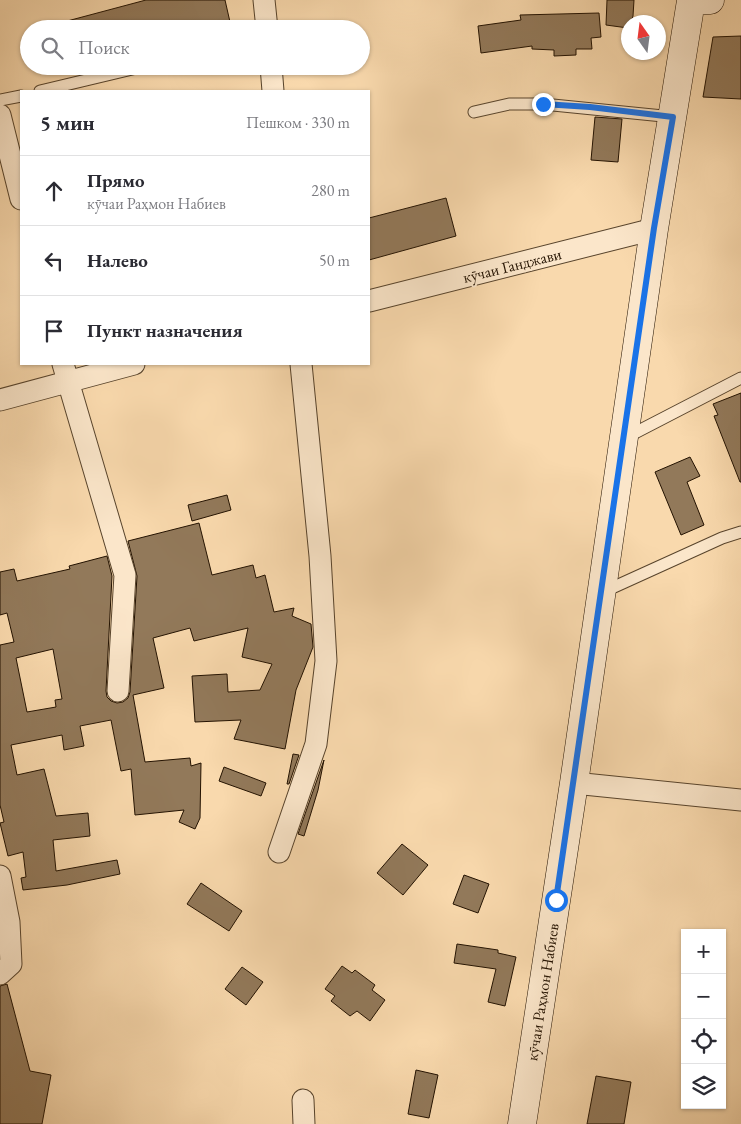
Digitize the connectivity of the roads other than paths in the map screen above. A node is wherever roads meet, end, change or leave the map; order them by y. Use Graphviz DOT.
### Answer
graph roads {
  1 [pos="264,0"];
  2 [pos="697,0"];
  3 [pos="266,20"];
  4 [pos="107,75"];
  5 [pos="271,75"];
  6 [pos="44,90"];
  7 [pos="273,90"];
  8 [pos="20,96"];
  9 [pos="0,100"];
  10 [pos="474,112"];
  11 [pos="0,115"];
  12 [pos="673,117"];
  13 [pos="20,195"];
  14 [pos="654,228"];
  15 [pos="370,301"];
  16 [pos="126,365"];
  17 [pos="301,365"];
  18 [pos="65,373"];
  19 [pos="741,378"];
  20 [pos="0,400"];
  21 [pos="624,438"];
  22 [pos="741,532"];
  23 [pos="602,592"];
  24 [pos="118,691"];
  25 [pos="574,783"];
  26 [pos="741,800"];
  27 [pos="279,852"];
  28 [pos="0,876"];
  29 [pos="0,974"];
  30 [pos="303,1100"];
  31 [pos="304,1124"];
  32 [pos="522,1124"];
  1 -- 3 [label="street"];
  2 -- 12 [label="street, кӯчаи Раҳмон Набиев"];
  4 -- 6 [label="lane"];
  5 -- 7 [label="street"];
  8 -- 9 [label="lane"];
  10 -- 12 [label="lane"];
  11 -- 13 [label="street"];
  12 -- 14 [label="street, кӯчаи Раҳмон Набиев"];
  14 -- 15 [label="street, кӯчаи Ганджави"];
  14 -- 21 [label="street, кӯчаи Раҳмон Набиев"];
  16 -- 18 [label="street"];
  17 -- 27 [label="street"];
  18 -- 20 [label="street"];
  18 -- 24 [label="street"];
  19 -- 21 [label="lane"];
  21 -- 23 [label="street, кӯчаи Раҳмон Набиев"];
  22 -- 23 [label="lane"];
  23 -- 25 [label="street, кӯчаи Раҳмон Набиев"];
  25 -- 26 [label="street"];
  25 -- 32 [label="street, кӯчаи Раҳмон Набиев"];
  28 -- 29 [label="street"];
  30 -- 31 [label="street"];
}
